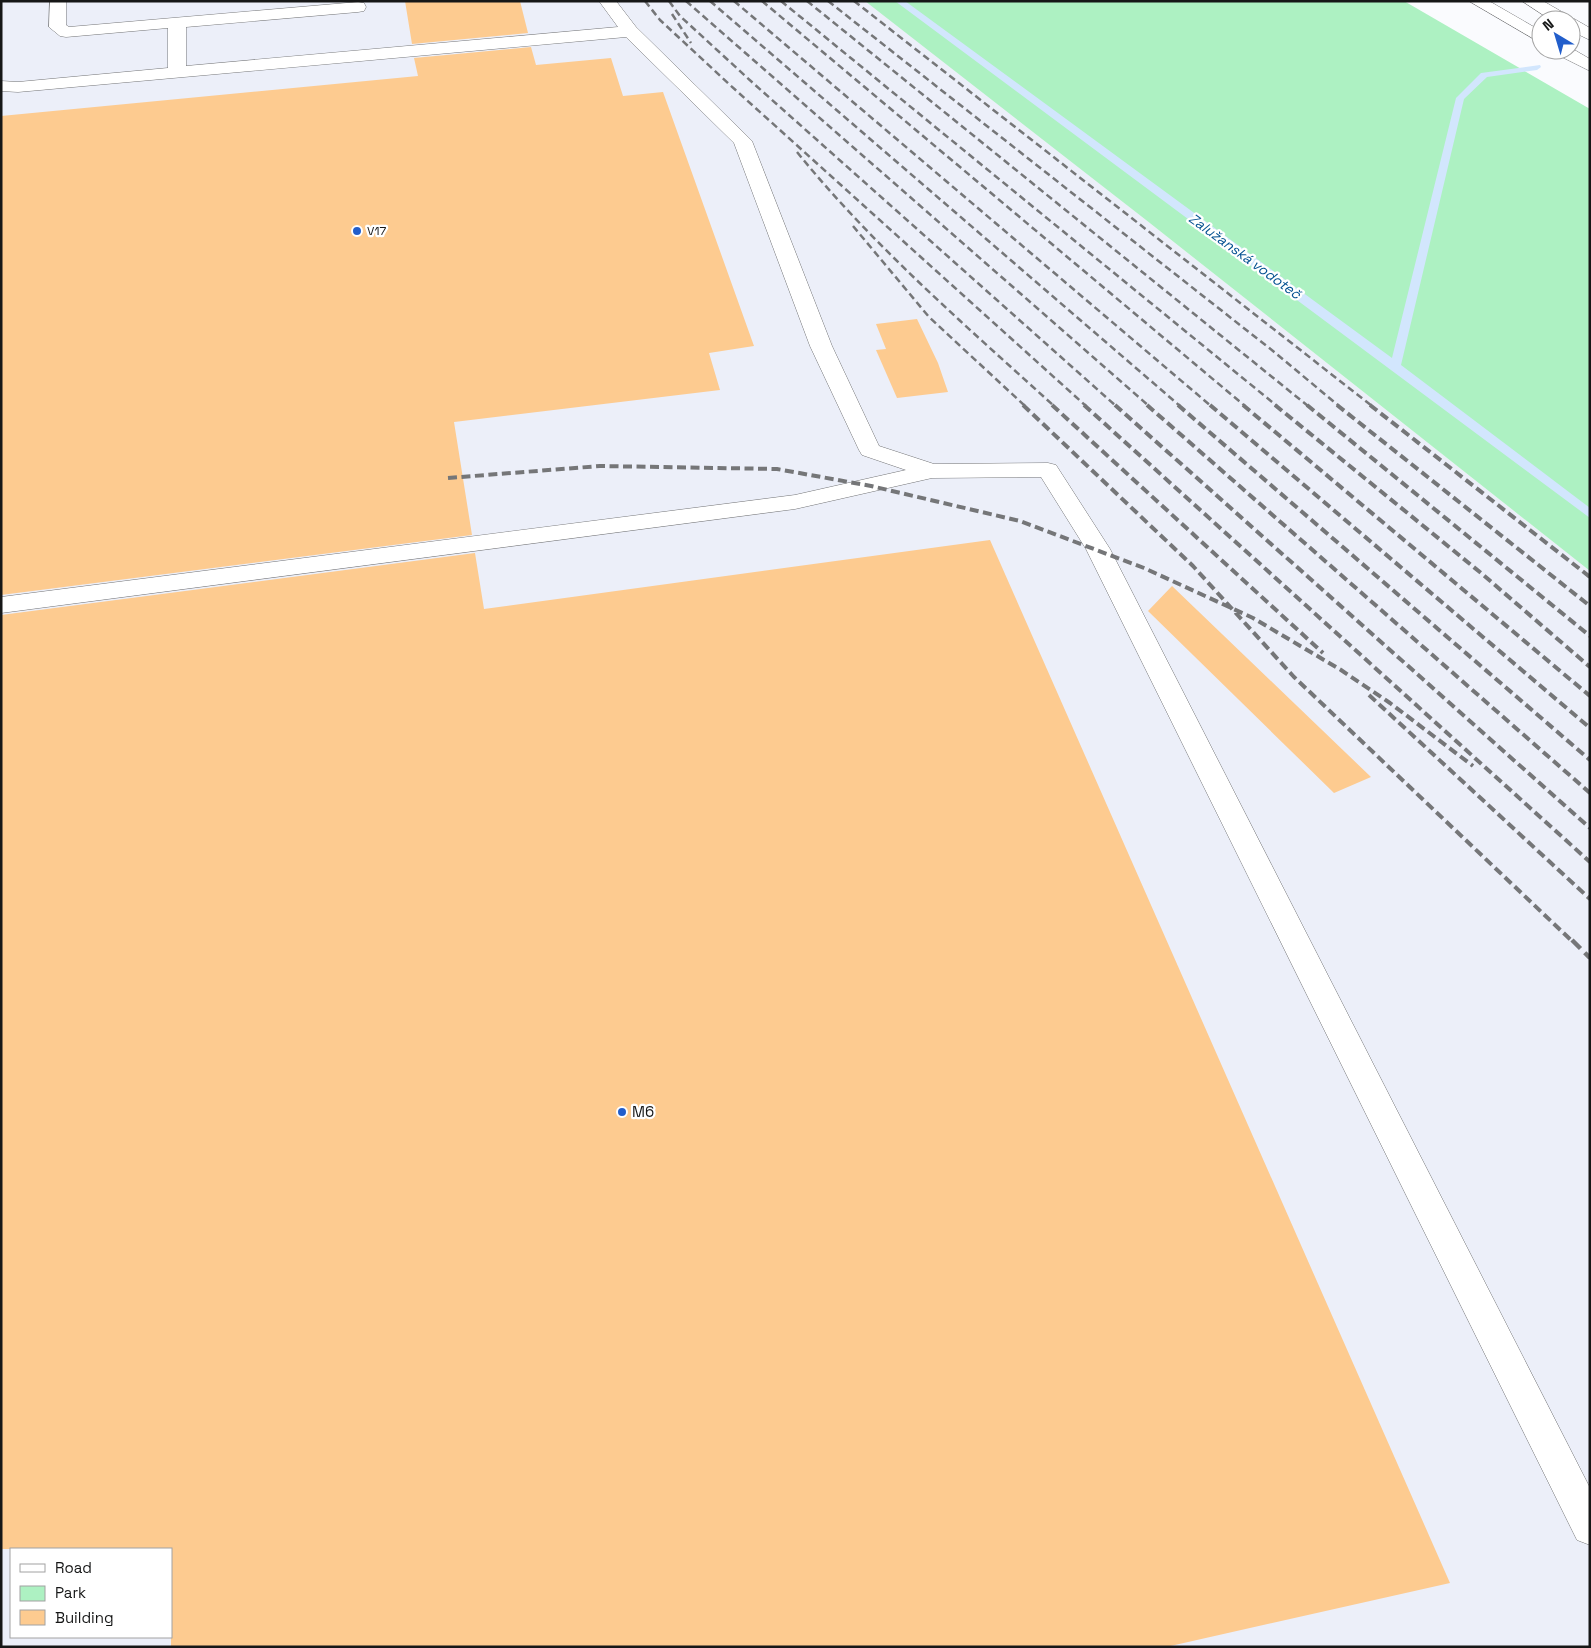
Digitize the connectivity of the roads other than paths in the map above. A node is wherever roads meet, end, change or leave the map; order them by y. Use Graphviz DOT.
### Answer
graph roads {
  1 [pos="58,1"];
  2 [pos="63,1"];
  3 [pos="607,1"];
  4 [pos="1477,1"];
  5 [pos="1530,1"];
  6 [pos="271,7"];
  7 [pos="358,7"];
  8 [pos="1546,10"];
  9 [pos="176,24"];
  10 [pos="630,30"];
  11 [pos="1531,32"];
  12 [pos="177,72"];
  13 [pos="1,86"];
  14 [pos="932,471"];
  15 [pos="1,605"];
  16 [pos="1590,1527"];
  1 -- 2 [label="main road"];
  1 -- 9 [label="main road"];
  3 -- 10 [label="main road"];
  4 -- 11 [label="main road"];
  5 -- 8 [label="main road"];
  6 -- 7 [label="main road"];
  6 -- 9 [label="main road"];
  9 -- 12 [label="main road"];
  10 -- 12 [label="main road"];
  10 -- 14 [label="main road"];
  12 -- 13 [label="main road"];
  14 -- 15 [label="main road"];
  14 -- 16 [label="main road"];
}
